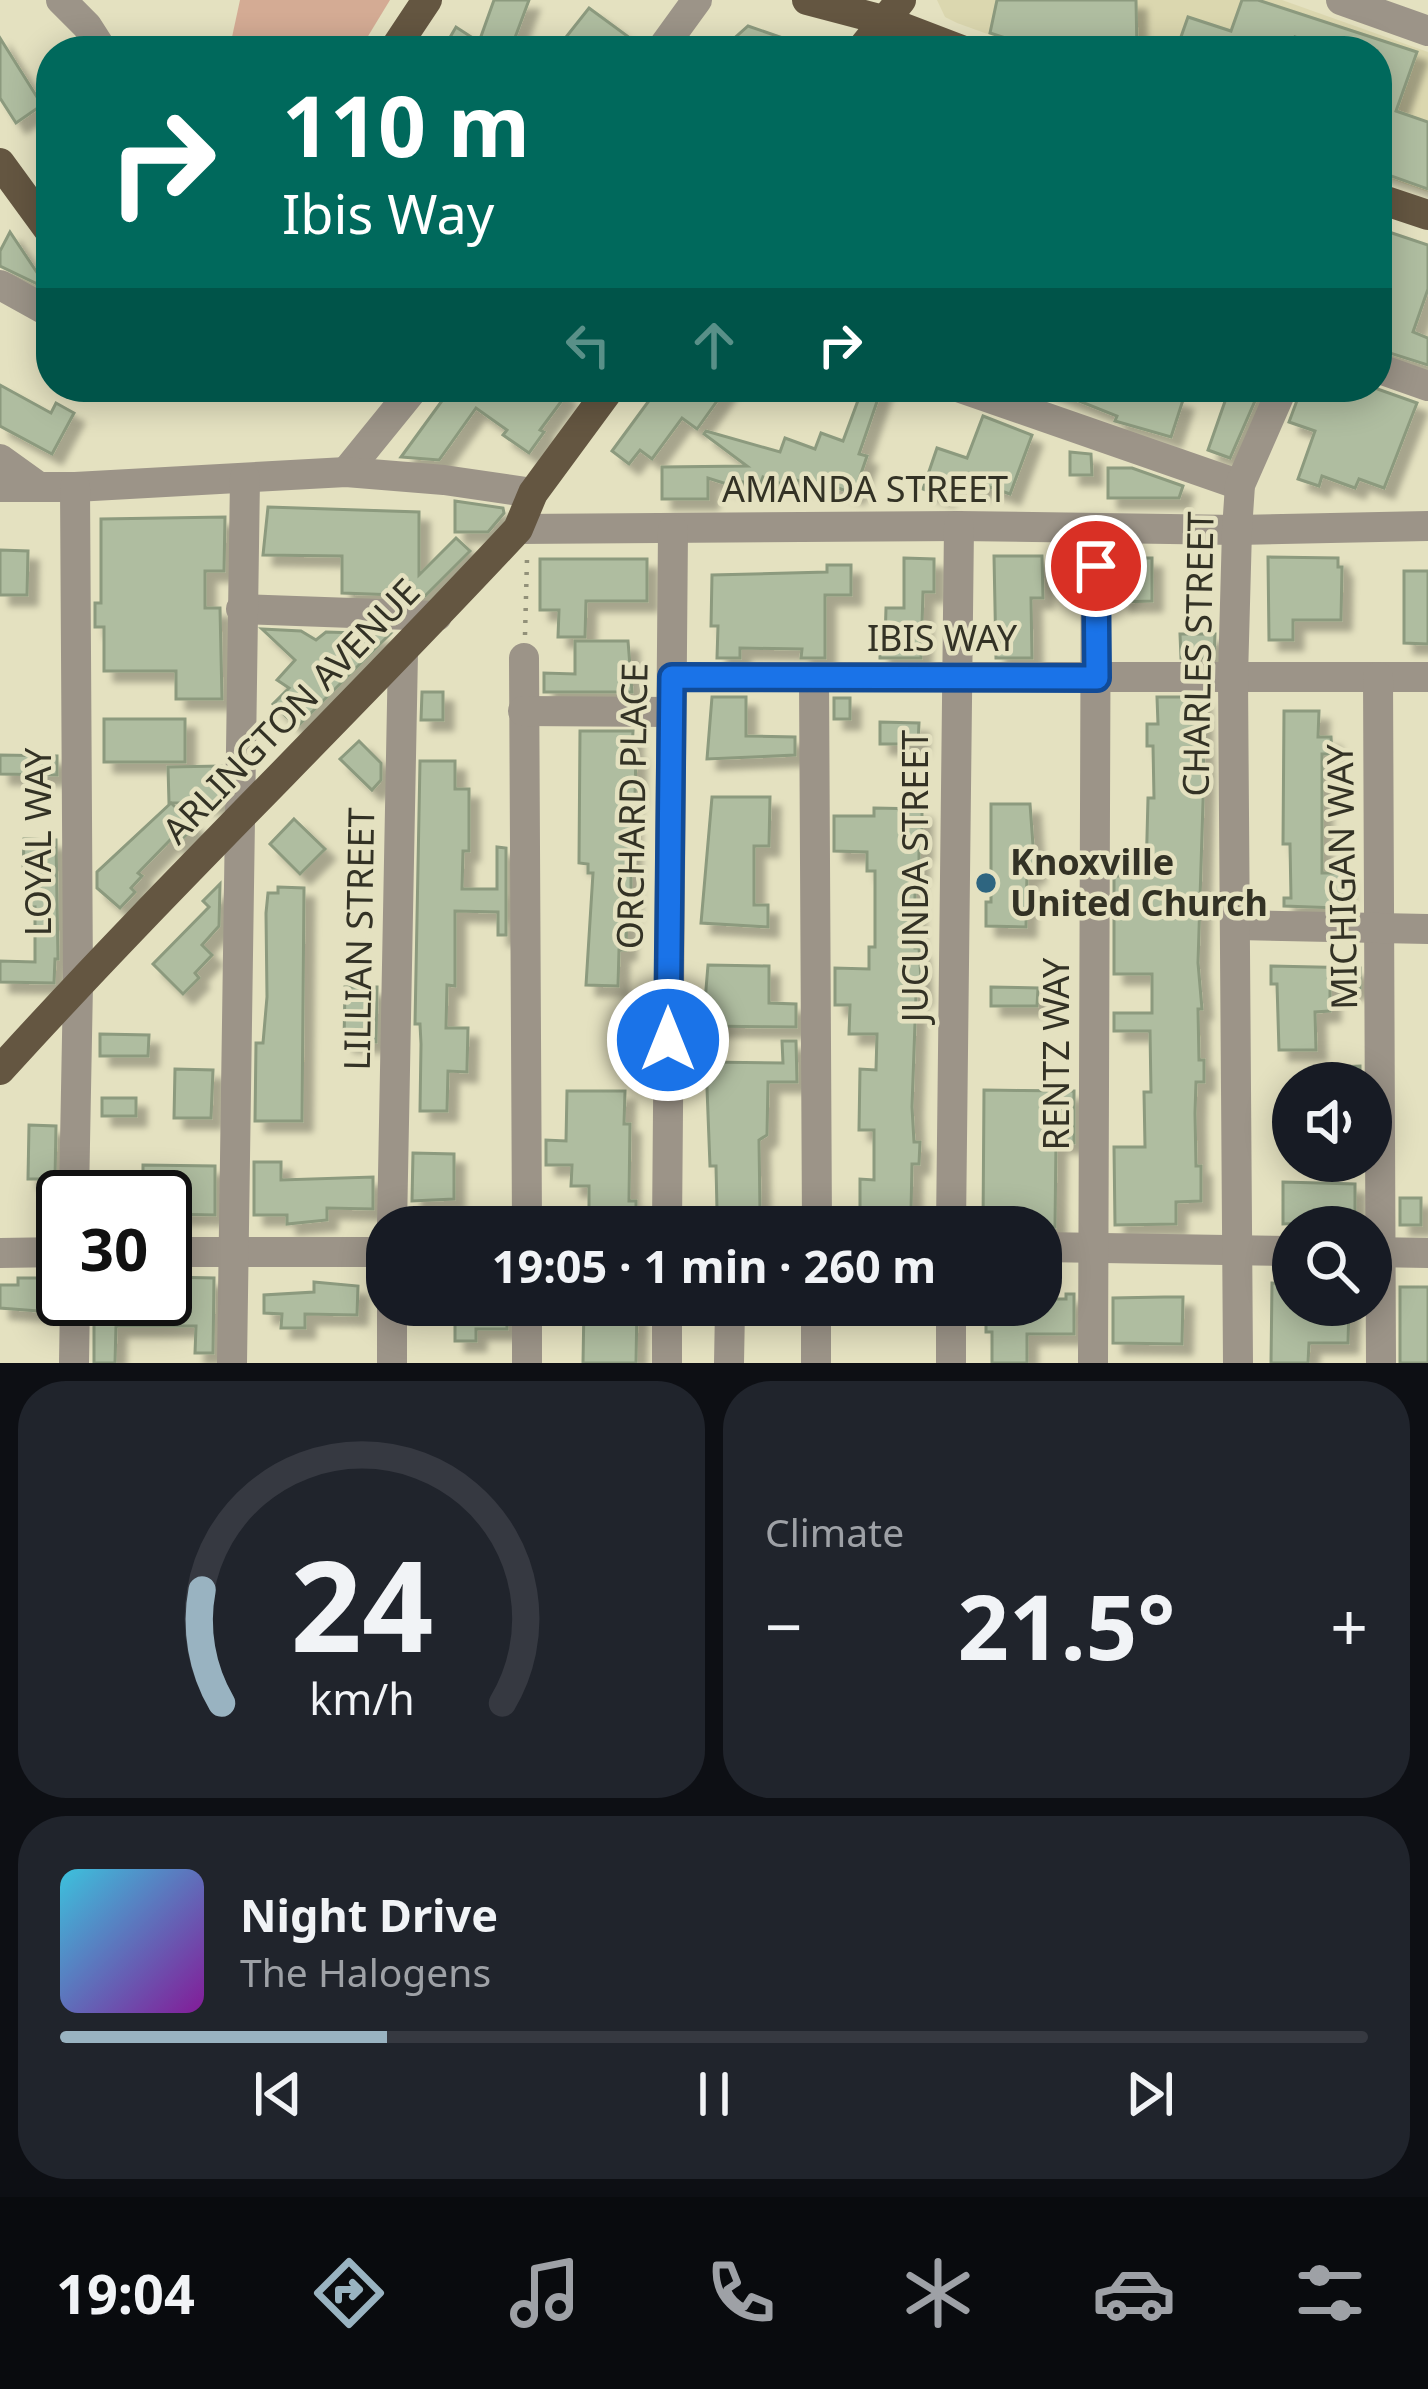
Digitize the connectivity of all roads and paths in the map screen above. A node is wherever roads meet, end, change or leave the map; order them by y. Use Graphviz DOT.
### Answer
graph roads {
  1 [pos="61,0"];
  2 [pos="427,0"];
  3 [pos="698,0"];
  4 [pos="807,0"];
  5 [pos="1341,0"];
  6 [pos="892,10"];
  7 [pos="1428,31"];
  8 [pos="93,36"];
  9 [pos="404,36"];
  10 [pos="672,36"];
  11 [pos="872,36"];
  12 [pos="938,36"];
  13 [pos="0,164"];
  14 [pos="1392,203"];
  15 [pos="36,213"];
  16 [pos="1428,215"];
  17 [pos="0,284"];
  18 [pos="36,304"];
  19 [pos="1392,373"];
  20 [pos="1428,386"];
  21 [pos="403,402"];
  22 [pos="600,402"];
  23 [pos="1001,402"];
  24 [pos="1276,402"];
  25 [pos="0,459"];
  26 [pos="346,472"];
  27 [pos="245,478"];
  28 [pos="1240,485"];
  29 [pos="0,487"];
  30 [pos="39,488"];
  31 [pos="75,488"];
  32 [pos="533,494"];
  33 [pos="959,526"];
  34 [pos="1428,526"];
  35 [pos="1096,529"];
  36 [pos="673,530"];
  37 [pos="1237,530"];
  38 [pos="523,544"];
  39 [pos="241,609"];
  40 [pos="437,616"];
  41 [pos="403,652"];
  42 [pos="524,658"];
  43 [pos="955,676"];
  44 [pos="672,677"];
  45 [pos="1233,677"];
  46 [pos="1378,677"];
  47 [pos="1428,677"];
  48 [pos="814,678"];
  49 [pos="1097,678"];
  50 [pos="523,711"];
  51 [pos="671,712"];
  52 [pos="238,824"];
  53 [pos="1237,926"];
  54 [pos="1428,928"];
  55 [pos="1382,929"];
  56 [pos="77,984"];
  57 [pos="0,1070"];
  58 [pos="74,1170"];
  59 [pos="392,1206"];
  60 [pos="527,1206"];
  61 [pos="667,1206"];
  62 [pos="817,1206"];
  63 [pos="951,1206"];
  64 [pos="1377,1206"];
  65 [pos="1094,1246"];
  66 [pos="1062,1247"];
  67 [pos="1238,1250"];
  68 [pos="1272,1251"];
  69 [pos="36,1252"];
  70 [pos="192,1252"];
  71 [pos="233,1252"];
  72 [pos="366,1252"];
  73 [pos="1392,1252"];
  74 [pos="0,1253"];
  75 [pos="1428,1253"];
  76 [pos="74,1326"];
  77 [pos="392,1326"];
  78 [pos="527,1326"];
  79 [pos="667,1326"];
  80 [pos="730,1326"];
  81 [pos="816,1326"];
  82 [pos="951,1326"];
  83 [pos="1379,1326"];
  84 [pos="74,1363"];
  85 [pos="232,1363"];
  86 [pos="392,1363"];
  87 [pos="527,1363"];
  88 [pos="667,1363"];
  89 [pos="729,1363"];
  90 [pos="816,1363"];
  91 [pos="951,1363"];
  92 [pos="1093,1363"];
  93 [pos="1238,1363"];
  94 [pos="1381,1363"];
  1 -- 8 [label="street"];
  2 -- 9 [label="main road"];
  3 -- 10 [label="street"];
  4 -- 6 [label="main road"];
  5 -- 7 [label="street"];
  6 -- 11 [label="main road"];
  6 -- 12 [label="main road"];
  13 -- 15 [label="main road"];
  14 -- 16 [label="main road"];
  17 -- 18 [label="street"];
  19 -- 20 [label="street"];
  21 -- 26 [label="street"];
  22 -- 32 [label="main road, ARLINGTON AVENUE"];
  23 -- 28 [label="street"];
  24 -- 28 [label="street, CHARLES STREET"];
  25 -- 30 [label="street"];
  26 -- 27 [label="street"];
  26 -- 32 [label="street"];
  27 -- 31 [label="street"];
  27 -- 39 [label="street"];
  28 -- 37 [label="street, CHARLES STREET"];
  29 -- 30 [label="street"];
  30 -- 31 [label="street"];
  31 -- 56 [label="street, LOYAL WAY"];
  32 -- 38 [label="main road, ARLINGTON AVENUE"];
  33 -- 35 [label="street, AMANDA STREET"];
  33 -- 36 [label="street, AMANDA STREET"];
  33 -- 43 [label="street, JUCUNDA STREET"];
  34 -- 37 [label="street, AMANDA STREET"];
  35 -- 37 [label="street, AMANDA STREET"];
  35 -- 49 [label="street, RENTZ WAY"];
  36 -- 38 [label="street, AMANDA STREET"];
  36 -- 44 [label="street, ORCHARD PLACE"];
  37 -- 45 [label="street, CHARLES STREET"];
  38 -- 40 [label="main road, ARLINGTON AVENUE"];
  38 -- 42 [label="path"];
  39 -- 40 [label="street"];
  39 -- 52 [label="street"];
  40 -- 41 [label="main road, ARLINGTON AVENUE"];
  41 -- 52 [label="main road, ARLINGTON AVENUE"];
  41 -- 59 [label="street, LILLIAN STREET"];
  42 -- 50 [label="street"];
  43 -- 48 [label="street, IBIS WAY"];
  43 -- 49 [label="street, IBIS WAY"];
  43 -- 63 [label="street, JUCUNDA STREET"];
  44 -- 48 [label="street, IBIS WAY"];
  44 -- 51 [label="street, ORCHARD PLACE"];
  45 -- 46 [label="street, IBIS WAY"];
  45 -- 49 [label="street, IBIS WAY"];
  45 -- 53 [label="street, CHARLES STREET"];
  46 -- 47 [label="street, IBIS WAY"];
  46 -- 55 [label="street, MICHIGAN WAY"];
  48 -- 62 [label="street"];
  49 -- 65 [label="street, RENTZ WAY"];
  50 -- 51 [label="street"];
  50 -- 60 [label="street"];
  51 -- 61 [label="street, ORCHARD PLACE"];
  52 -- 56 [label="main road, ARLINGTON AVENUE"];
  52 -- 71 [label="street"];
  53 -- 55 [label="street"];
  53 -- 67 [label="street, CHARLES STREET"];
  54 -- 55 [label="street"];
  55 -- 64 [label="street, MICHIGAN WAY"];
  56 -- 57 [label="main road, ARLINGTON AVENUE"];
  56 -- 58 [label="street, LOYAL WAY"];
  65 -- 66 [label="street"];
  65 -- 67 [label="street"];
  65 -- 92 [label="street, RENTZ WAY"];
  67 -- 68 [label="street"];
  67 -- 93 [label="street, CHARLES STREET"];
  69 -- 74 [label="street"];
  70 -- 71 [label="street"];
  71 -- 72 [label="street"];
  71 -- 85 [label="street"];
  73 -- 75 [label="street"];
  76 -- 84 [label="street"];
  77 -- 86 [label="street"];
  78 -- 87 [label="street"];
  79 -- 88 [label="street"];
  80 -- 89 [label="street"];
  81 -- 90 [label="street"];
  82 -- 91 [label="street"];
  83 -- 94 [label="street, MICHIGAN WAY"];
}
